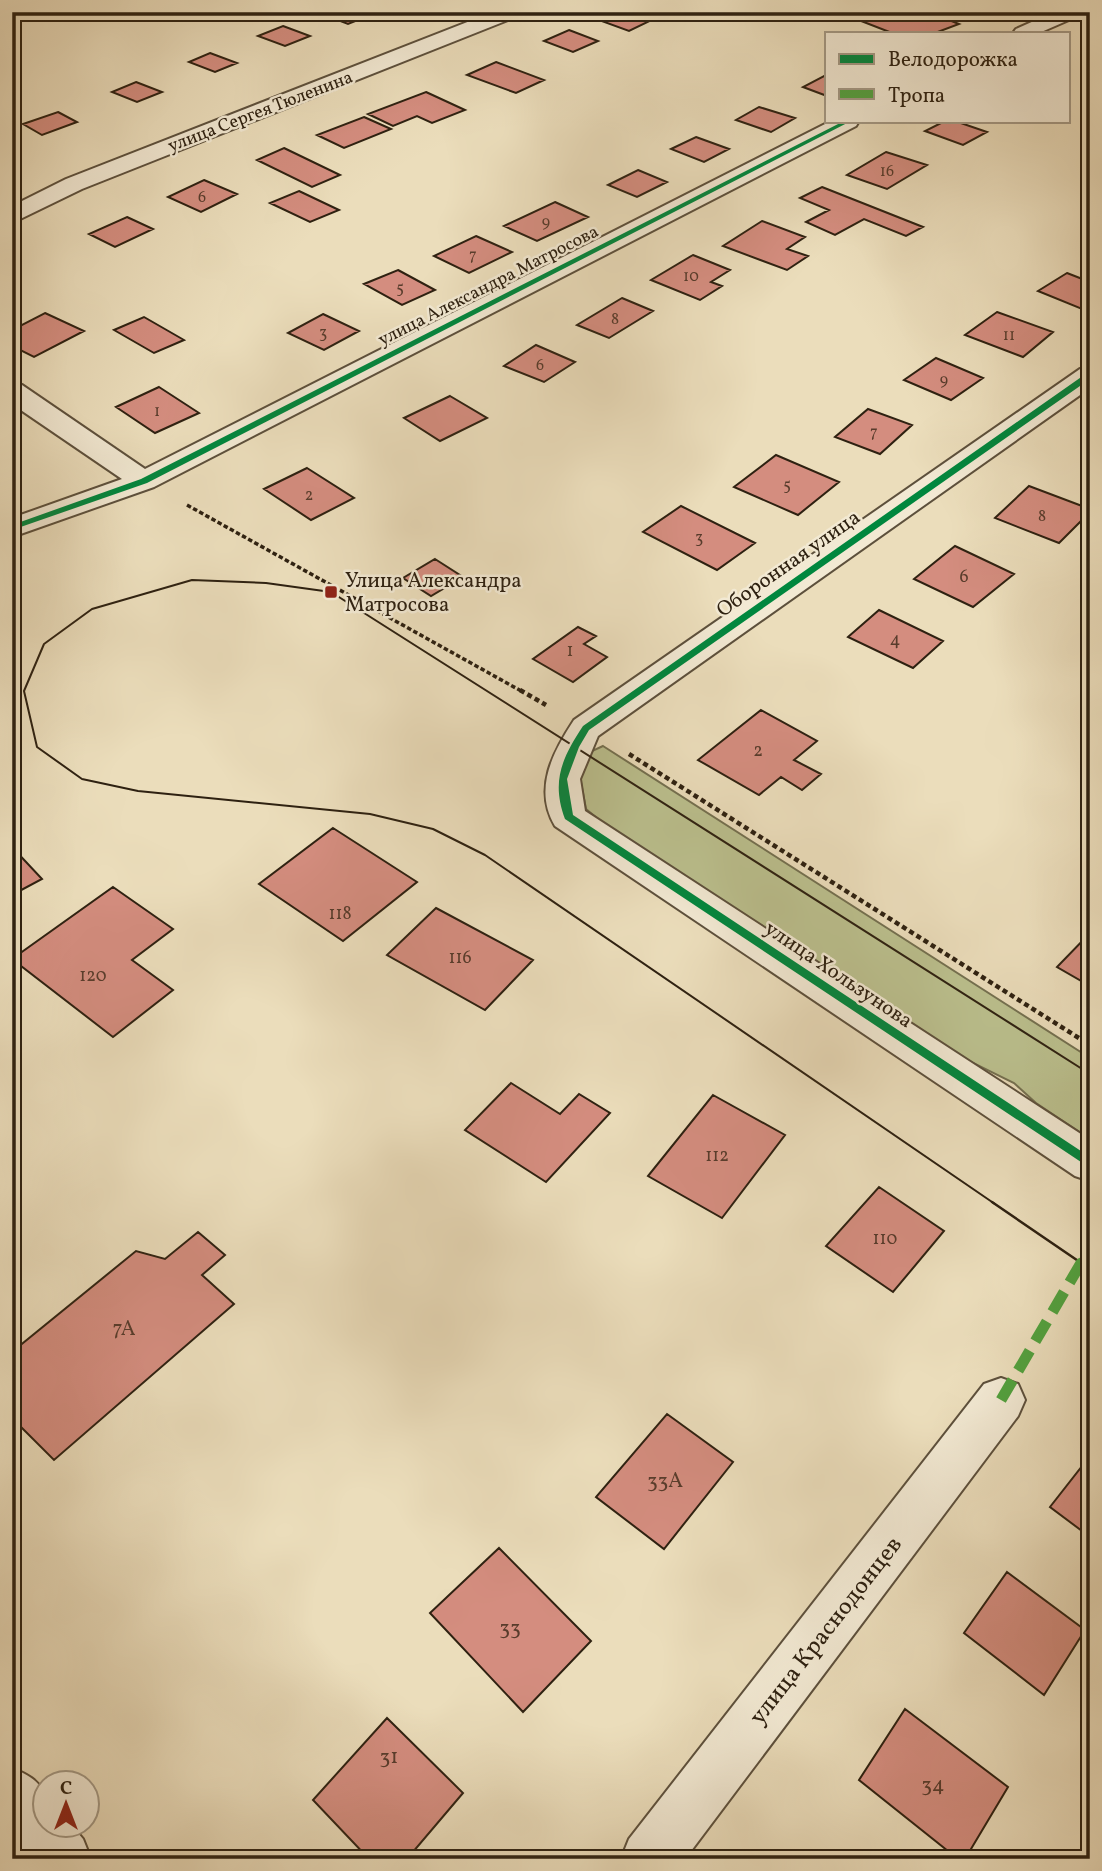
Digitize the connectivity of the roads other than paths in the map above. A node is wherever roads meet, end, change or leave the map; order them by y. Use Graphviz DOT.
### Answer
graph roads {
  1 [pos="511,12"];
  2 [pos="1070,12"];
  3 [pos="1025,32"];
  4 [pos="846,122"];
  5 [pos="12,216"];
  6 [pos="1090,375"];
  7 [pos="12,391"];
  8 [pos="144,481"];
  9 [pos="12,528"];
  10 [pos="568,817"];
  11 [pos="1090,1163"];
  12 [pos="1002,1400"];
  13 [pos="12,1796"];
  14 [pos="63,1859"];
  15 [pos="649,1859"];
  1 -- 5 [label="street, улица Сергея Тюленина"];
  2 -- 3 [label="street"];
  4 -- 8 [label="street, улица Александра Матросова"];
  6 -- 10 [label="street, Оборонная улица"];
  7 -- 8 [label="street"];
  8 -- 9 [label="street, улица Александра Матросова"];
  10 -- 11 [label="street, улица Хользунова"];
  12 -- 15 [label="street, улица Краснодонцев"];
  13 -- 14 [label="street"];
}
